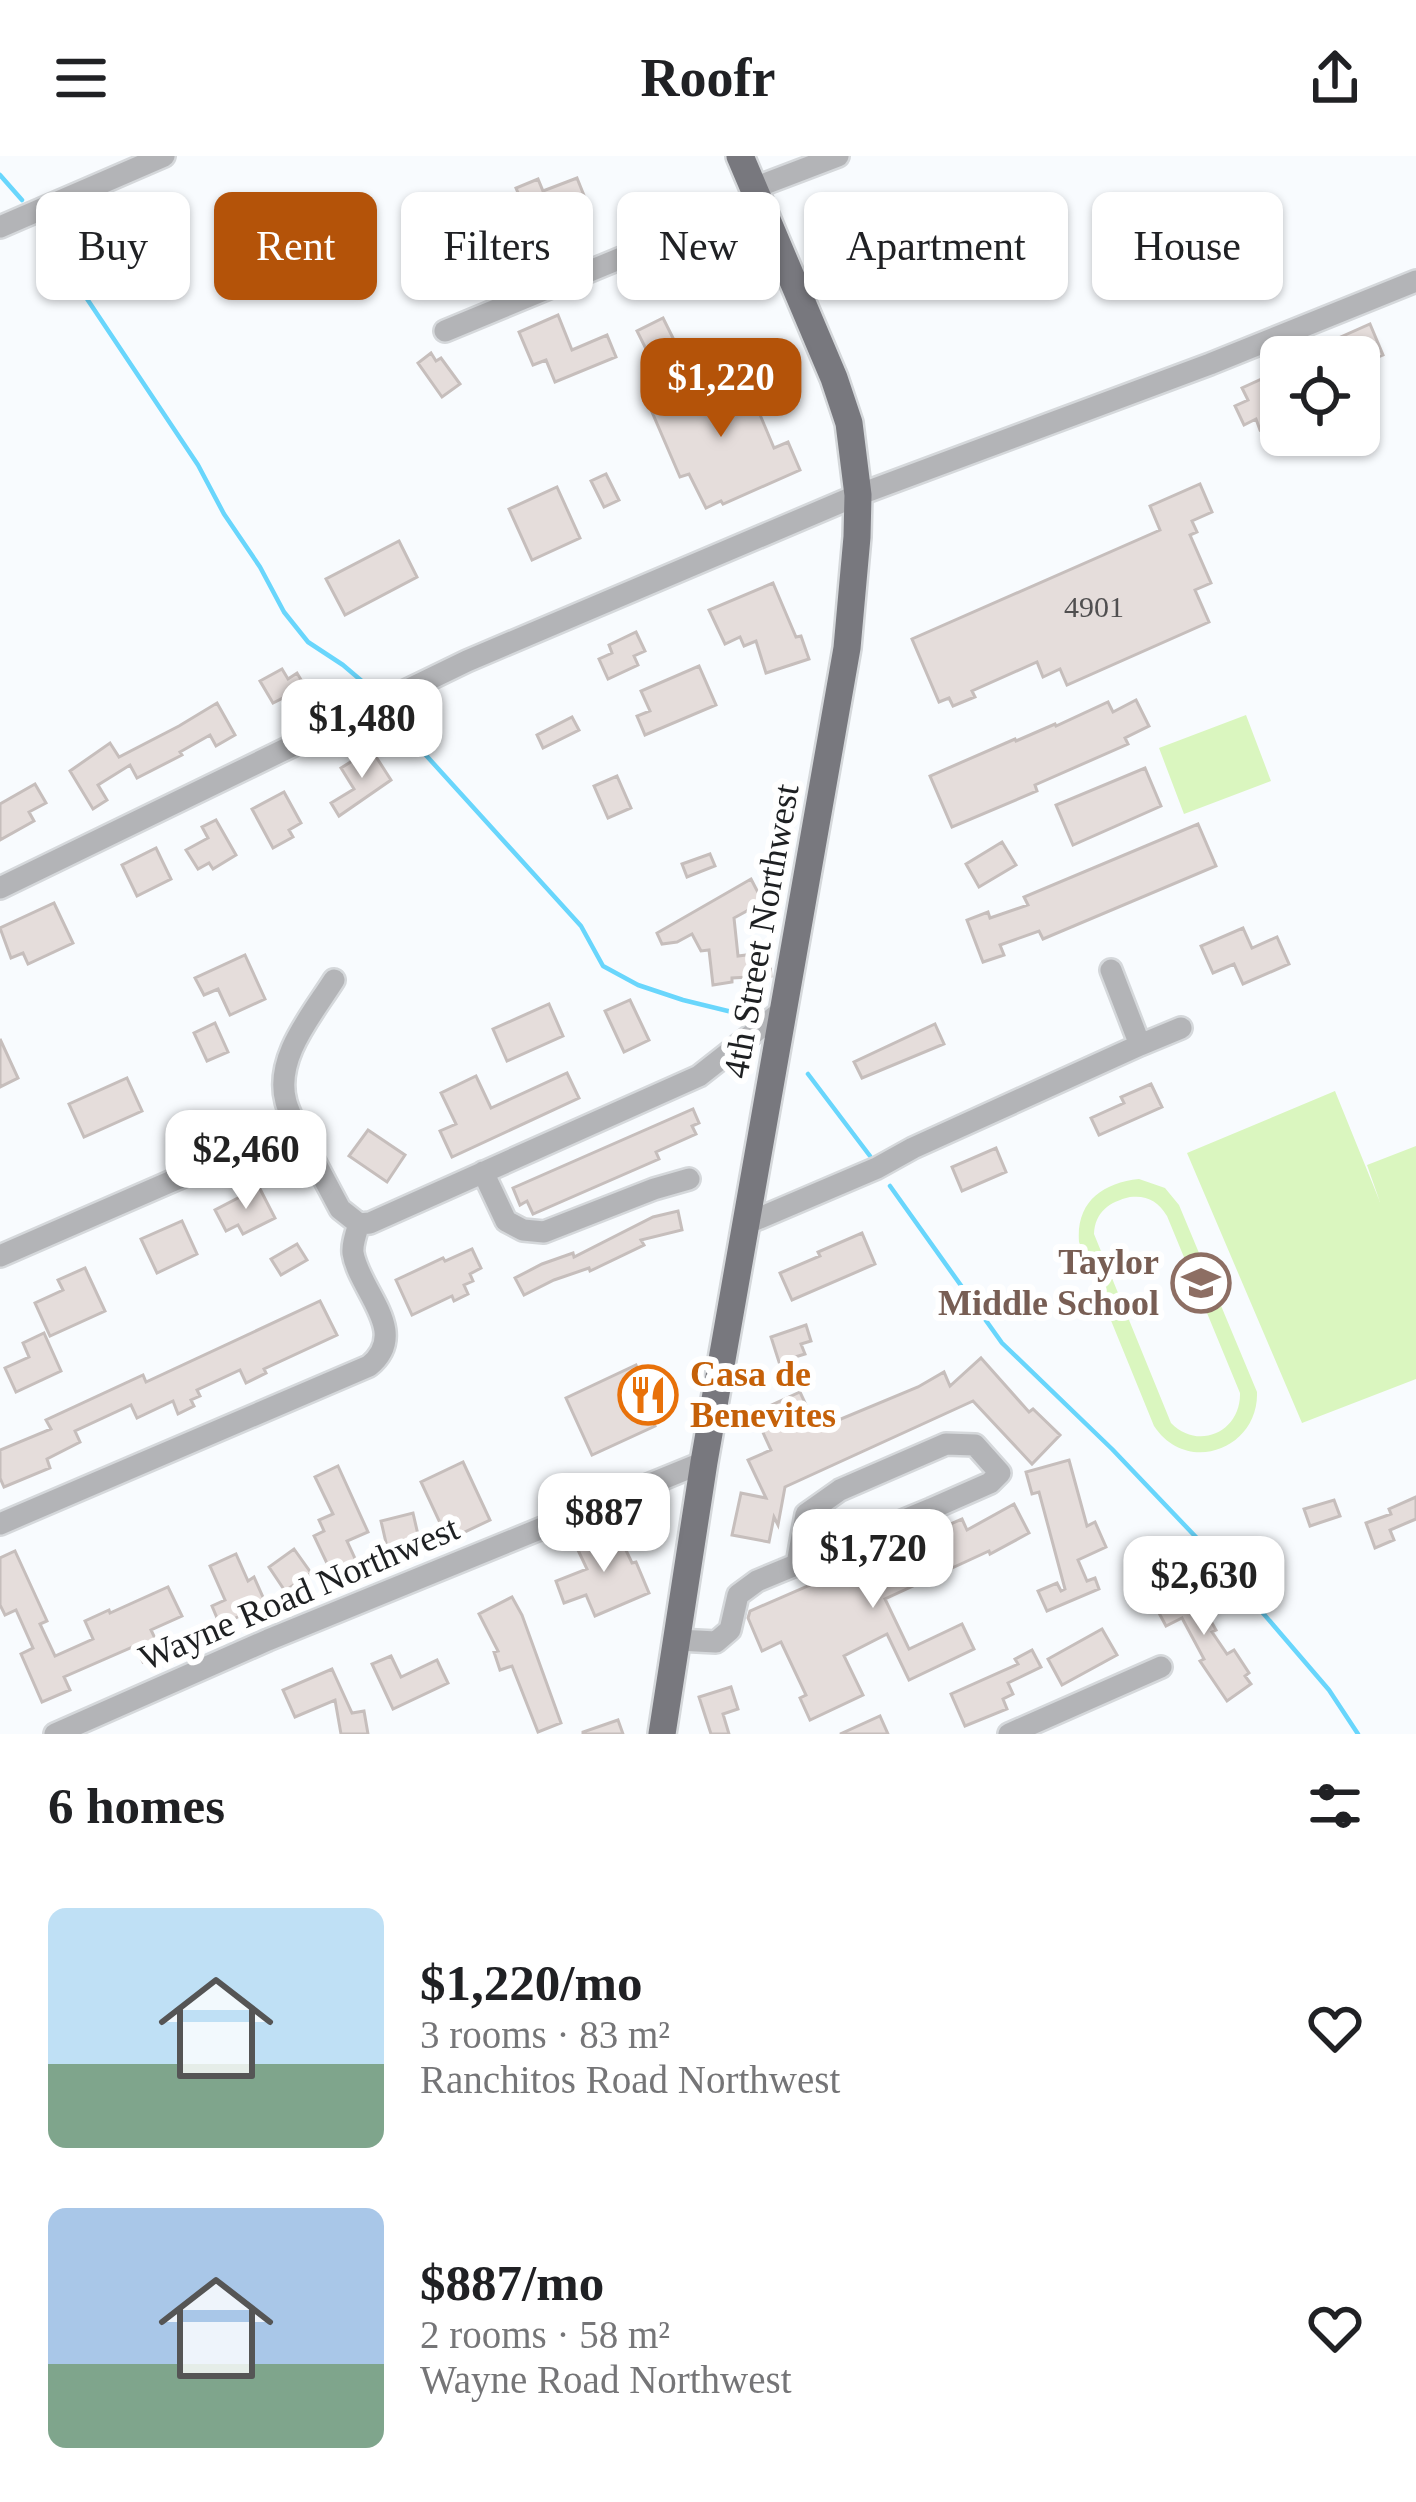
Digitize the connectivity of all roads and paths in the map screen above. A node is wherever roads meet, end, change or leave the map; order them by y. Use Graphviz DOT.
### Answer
graph roads {
  1 [pos="164,156"];
  2 [pos="740,156"];
  3 [pos="838,156"];
  4 [pos="756,192"];
  5 [pos="761,192"];
  6 [pos="0,227"];
  7 [pos="780,249"];
  8 [pos="617,256"];
  9 [pos="1416,281"];
  10 [pos="445,332"];
  11 [pos="858,495"];
  12 [pos="0,889"];
  13 [pos="1111,970"];
  14 [pos="334,980"];
  15 [pos="783,1010"];
  16 [pos="1181,1028"];
  17 [pos="1140,1045"];
  18 [pos="314,1160"];
  19 [pos="483,1172"];
  20 [pos="689,1179"];
  21 [pos="748,1223"];
  22 [pos="359,1225"];
  23 [pos="0,1256"];
  24 [pos="704,1462"];
  25 [pos="0,1524"];
  26 [pos="797,1564"];
  27 [pos="678,1640"];
  28 [pos="1161,1667"];
  29 [pos="55,1734"];
  30 [pos="662,1734"];
  31 [pos="1010,1734"];
  1 -- 6 [label="street"];
  2 -- 4 [label="main road, 4th Street Northwest"];
  3 -- 5 [label="street"];
  7 -- 11 [label="main road, 4th Street Northwest"];
  8 -- 10 [label="street"];
  9 -- 11 [label="street"];
  11 -- 12 [label="street"];
  11 -- 15 [label="main road, 4th Street Northwest"];
  13 -- 17 [label="street"];
  14 -- 18 [label="street"];
  15 -- 19 [label="street"];
  15 -- 21 [label="main road, 4th Street Northwest"];
  16 -- 17 [label="street"];
  17 -- 21 [label="street"];
  18 -- 22 [label="street"];
  18 -- 23 [label="street"];
  19 -- 20 [label="street"];
  19 -- 22 [label="street"];
  21 -- 24 [label="main road, 4th Street Northwest"];
  22 -- 25 [label="street"];
  24 -- 27 [label="main road, 4th Street Northwest"];
  24 -- 29 [label="street, Wayne Road Northwest"];
  26 -- 26 [label="street"];
  26 -- 27 [label="street"];
  27 -- 30 [label="main road, 4th Street Northwest"];
  28 -- 31 [label="street"];
}
